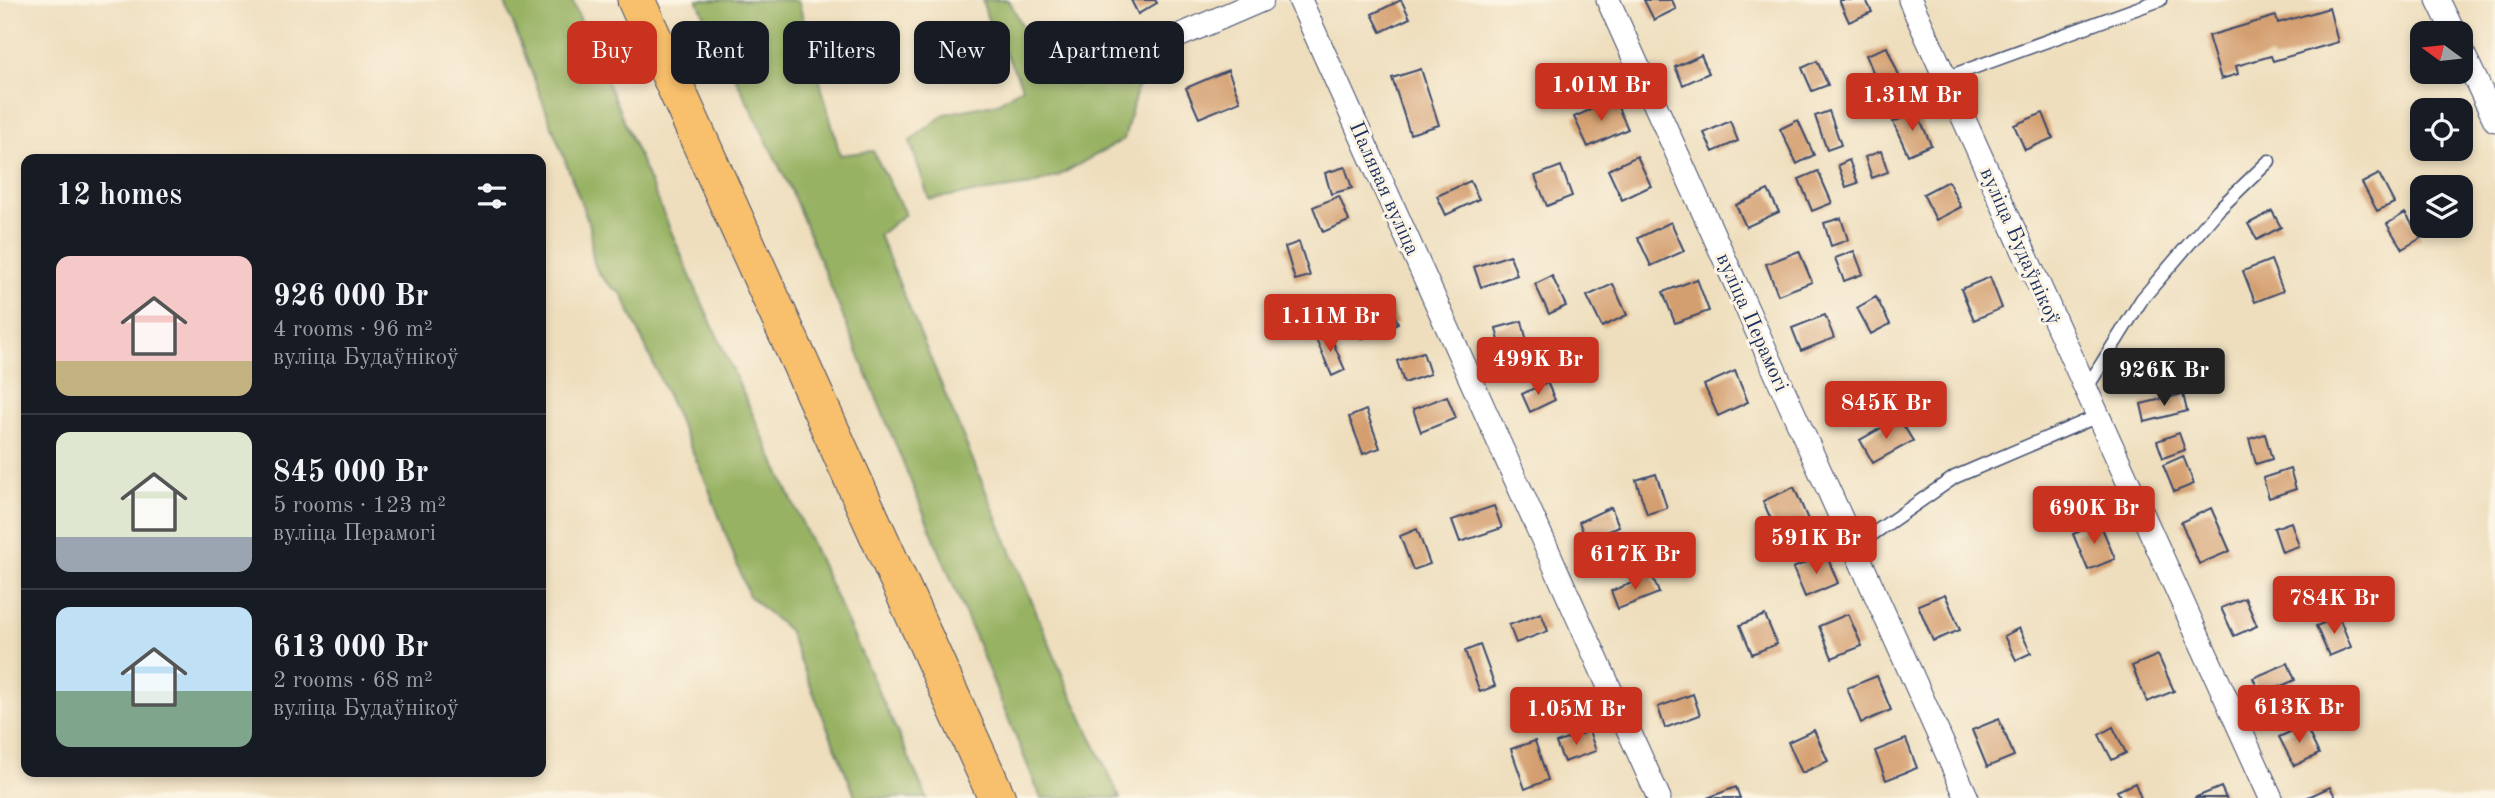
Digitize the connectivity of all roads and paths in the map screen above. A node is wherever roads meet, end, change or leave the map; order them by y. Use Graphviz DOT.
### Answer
graph roads {
  1 [pos="636,0"];
  2 [pos="1262,0"];
  3 [pos="1300,0"];
  4 [pos="1608,0"];
  5 [pos="1910,0"];
  6 [pos="2160,0"];
  7 [pos="2438,0"];
  8 [pos="2448,21"];
  9 [pos="1184,34"];
  10 [pos="2473,74"];
  11 [pos="1945,78"];
  12 [pos="2495,120"];
  13 [pos="2269,161"];
  14 [pos="2086,389"];
  15 [pos="2098,416"];
  16 [pos="1854,547"];
  17 [pos="997,798"];
  18 [pos="1659,798"];
  19 [pos="1967,798"];
  20 [pos="2272,798"];
  1 -- 17 [label="main road"];
  2 -- 9 [label="street"];
  3 -- 18 [label="street, Палявая вуліца"];
  4 -- 16 [label="street, вуліца Перамогі"];
  5 -- 11 [label="street, вуліца Будаўнікоў"];
  6 -- 11 [label="lane"];
  7 -- 8 [label="street"];
  10 -- 12 [label="street"];
  11 -- 14 [label="street, вуліца Будаўнікоў"];
  13 -- 14 [label="lane"];
  14 -- 15 [label="street, вуліца Будаўнікоў"];
  15 -- 16 [label="lane"];
  15 -- 20 [label="street, вуліца Будаўнікоў"];
  16 -- 19 [label="street, вуліца Перамогі"];
}
